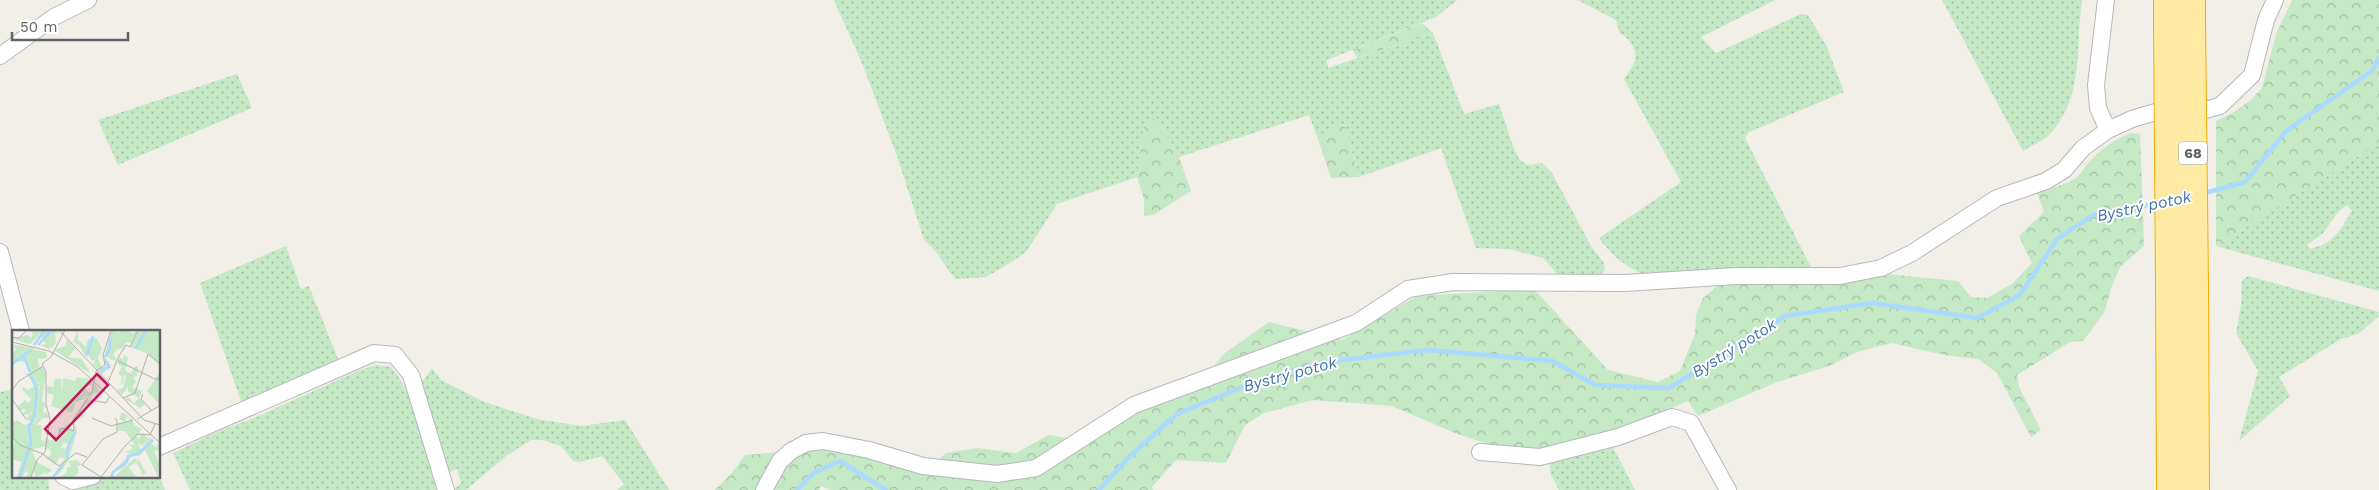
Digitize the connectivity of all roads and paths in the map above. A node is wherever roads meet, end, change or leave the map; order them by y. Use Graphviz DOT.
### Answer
graph roads {
  1 [pos="88,0"];
  2 [pos="2106,0"];
  3 [pos="2275,0"];
  4 [pos="2180,11"];
  5 [pos="0,56"];
  6 [pos="2108,130"];
  7 [pos="0,252"];
  8 [pos="21,330"];
  9 [pos="160,447"];
  10 [pos="1480,452"];
  11 [pos="67,478"];
  12 [pos="85,478"];
  13 [pos="446,490"];
  14 [pos="764,490"];
  15 [pos="1728,490"];
  16 [pos="2170,490"];
  17 [pos="2196,490"];
  1 -- 5 [label="street"];
  2 -- 6 [label="street"];
  3 -- 6 [label="street"];
  4 -- 16 [label="highway, 68, bridge"];
  4 -- 17 [label="highway, 68, bridge"];
  6 -- 14 [label="street"];
  7 -- 8 [label="street"];
  9 -- 13 [label="street"];
  10 -- 15 [label="street"];
  11 -- 12 [label="street"];
}
